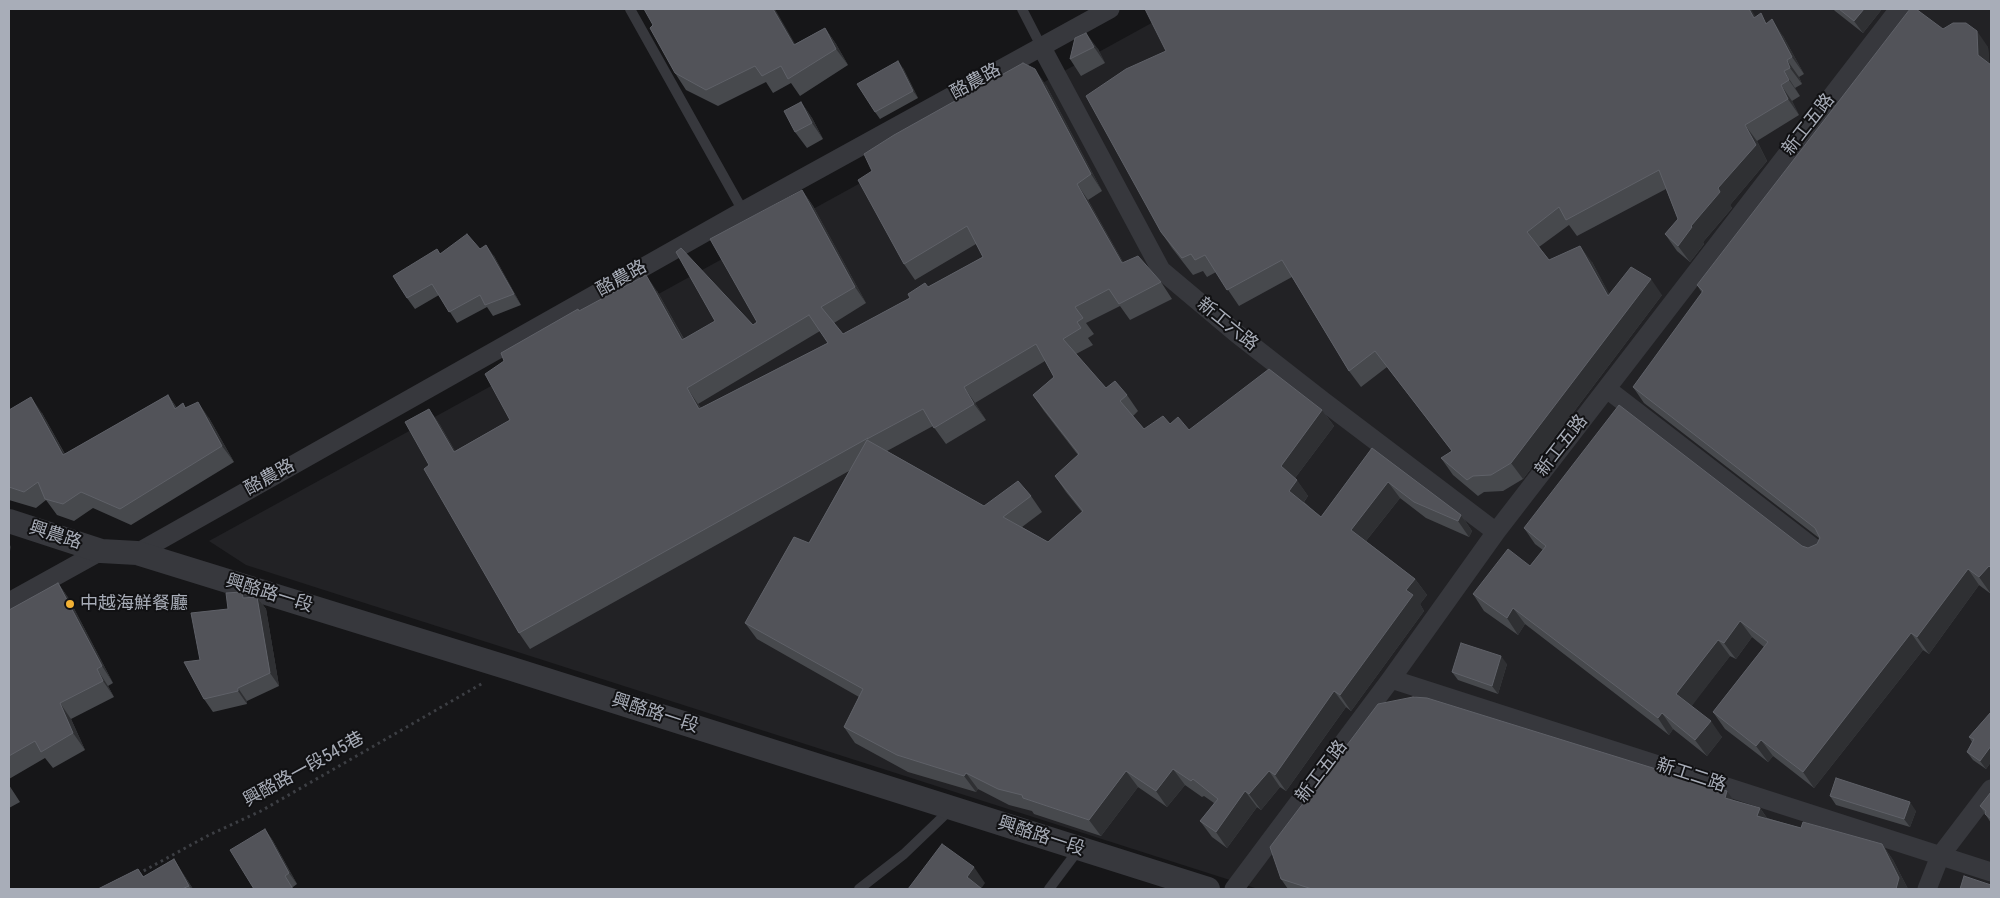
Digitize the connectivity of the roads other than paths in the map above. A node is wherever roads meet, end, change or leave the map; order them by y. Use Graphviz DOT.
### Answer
graph roads {
  1 [pos="630,9"];
  2 [pos="1022,9"];
  3 [pos="1110,9"];
  4 [pos="1899,9"];
  5 [pos="1041,46"];
  6 [pos="743,211"];
  7 [pos="1607,389"];
  8 [pos="9,521"];
  9 [pos="1496,532"];
  10 [pos="101,550"];
  11 [pos="1820,552"];
  12 [pos="137,553"];
  13 [pos="9,602"];
  14 [pos="1391,680"];
  15 [pos="1991,789"];
  16 [pos="952,808"];
  17 [pos="1079,850"];
  18 [pos="1940,856"];
  19 [pos="1991,872"];
  20 [pos="859,889"];
  21 [pos="1050,889"];
  22 [pos="1208,889"];
  23 [pos="1234,889"];
  24 [pos="1927,889"];
  1 -- 6 [label="lane"];
  2 -- 5 [label="lane"];
  3 -- 5 [label="street, 酪農路"];
  4 -- 7 [label="street, 新工五路"];
  5 -- 6 [label="street, 酪農路"];
  5 -- 9 [label="street, 新工六路"];
  6 -- 12 [label="street, 酪農路"];
  7 -- 9 [label="street, 新工五路"];
  7 -- 11 [label="street"];
  8 -- 10 [label="street, 興農路"];
  9 -- 14 [label="street, 新工五路"];
  10 -- 12 [label="street, 興酪路一段"];
  10 -- 13 [label="street"];
  12 -- 16 [label="street, 興酪路一段"];
  14 -- 18 [label="street, 新工二路"];
  14 -- 23 [label="street, 新工五路"];
  15 -- 18 [label="street"];
  16 -- 17 [label="street, 興酪路一段"];
  16 -- 20 [label="lane"];
  17 -- 21 [label="lane"];
  17 -- 22 [label="street, 興酪路一段"];
  18 -- 19 [label="street, 新工二路"];
  18 -- 24 [label="street"];
}
